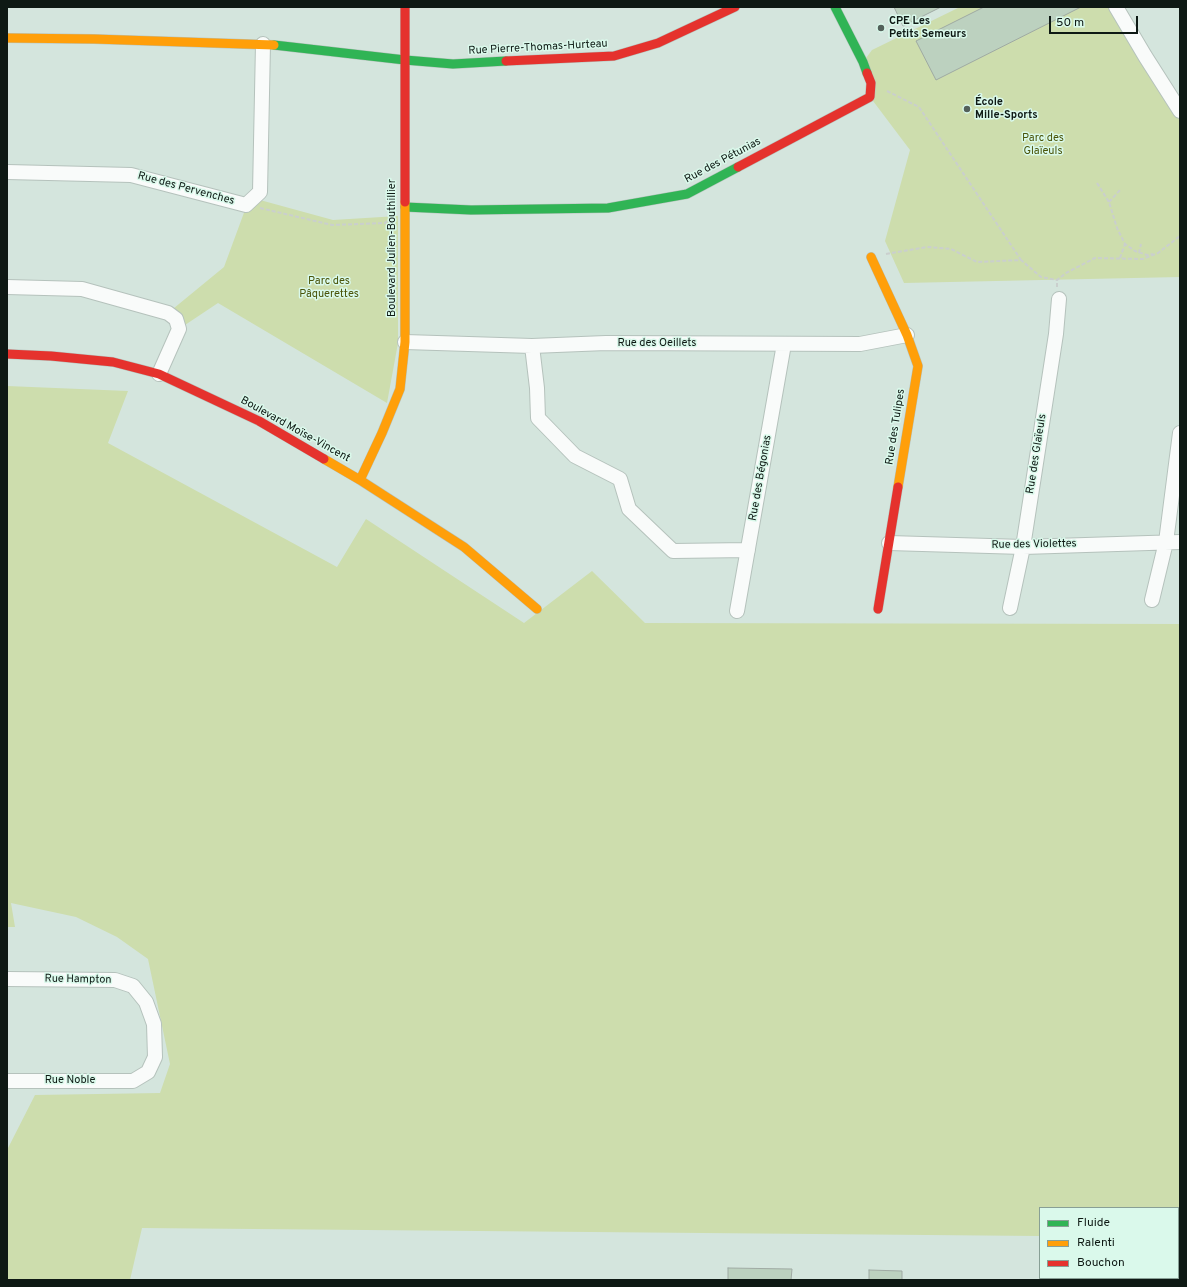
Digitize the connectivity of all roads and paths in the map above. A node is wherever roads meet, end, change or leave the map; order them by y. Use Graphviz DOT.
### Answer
graph roads {
  1 [pos="405,7"];
  2 [pos="734,7"];
  3 [pos="834,7"];
  4 [pos="1116,7"];
  5 [pos="7,38"];
  6 [pos="263,44"];
  7 [pos="405,60"];
  8 [pos="871,83"];
  9 [pos="1180,111"];
  10 [pos="7,172"];
  11 [pos="1097,183"];
  12 [pos="1121,189"];
  13 [pos="1109,202"];
  14 [pos="246,205"];
  15 [pos="405,207"];
  16 [pos="1180,236"];
  17 [pos="1125,244"];
  18 [pos="1141,244"];
  19 [pos="1158,252"];
  20 [pos="1140,253"];
  21 [pos="870,257"];
  22 [pos="1120,258"];
  23 [pos="1021,260"];
  24 [pos="1057,280"];
  25 [pos="7,287"];
  26 [pos="1059,299"];
  27 [pos="907,335"];
  28 [pos="405,342"];
  29 [pos="784,344"];
  30 [pos="532,346"];
  31 [pos="7,354"];
  32 [pos="160,374"];
  33 [pos="1180,433"];
  34 [pos="360,480"];
  35 [pos="1166,542"];
  36 [pos="1180,542"];
  37 [pos="889,543"];
  38 [pos="1023,547"];
  39 [pos="748,550"];
  40 [pos="1152,600"];
  41 [pos="1010,608"];
  42 [pos="537,609"];
  43 [pos="878,609"];
  44 [pos="737,611"];
  45 [pos="7,979"];
  46 [pos="7,1081"];
  47 [pos="133,1082"];
  1 -- 7 [label="street, Boulevard Julien-Bouthillier"];
  2 -- 7 [label="street, Rue Pierre-Thomas-Hurteau"];
  3 -- 8 [label="street"];
  4 -- 9 [label="street"];
  5 -- 6 [label="street"];
  6 -- 7 [label="street"];
  6 -- 14 [label="street, Rue des Pervenches"];
  7 -- 15 [label="street, Boulevard Julien-Bouthillier"];
  8 -- 15 [label="street, Rue des Pétunias"];
  8 -- 23 [label="path"];
  10 -- 14 [label="street, Rue des Pervenches"];
  11 -- 13 [label="path"];
  12 -- 13 [label="path"];
  13 -- 17 [label="path"];
  14 -- 15 [label="path"];
  15 -- 28 [label="street, Boulevard Julien-Bouthillier"];
  16 -- 19 [label="path"];
  17 -- 20 [label="path"];
  17 -- 22 [label="path"];
  18 -- 20 [label="path"];
  19 -- 20 [label="path"];
  19 -- 22 [label="path"];
  21 -- 23 [label="path"];
  21 -- 27 [label="street, Rue des Tulipes"];
  22 -- 24 [label="path"];
  23 -- 24 [label="path"];
  24 -- 26 [label="path"];
  25 -- 32 [label="street"];
  26 -- 38 [label="street, Rue des Glaïeuls"];
  27 -- 29 [label="street, Rue des Oeillets"];
  27 -- 37 [label="street, Rue des Tulipes"];
  28 -- 30 [label="street, Rue des Oeillets"];
  28 -- 34 [label="street, Boulevard Julien-Bouthillier"];
  29 -- 30 [label="street, Rue des Oeillets"];
  29 -- 39 [label="street, Rue des Bégonias"];
  30 -- 39 [label="street"];
  31 -- 32 [label="street, Boulevard Moïse-Vincent"];
  32 -- 34 [label="street, Boulevard Moïse-Vincent"];
  33 -- 35 [label="street"];
  34 -- 42 [label="street, Boulevard Moïse-Vincent"];
  35 -- 36 [label="street, Rue des Violettes"];
  35 -- 38 [label="street, Rue des Violettes"];
  35 -- 40 [label="street"];
  37 -- 38 [label="street, Rue des Violettes"];
  37 -- 43 [label="street, Rue des Tulipes"];
  38 -- 41 [label="street, Rue des Glaïeuls"];
  39 -- 44 [label="street, Rue des Bégonias"];
  45 -- 47 [label="street, Rue Hampton"];
  46 -- 47 [label="street, Rue Noble"];
}
